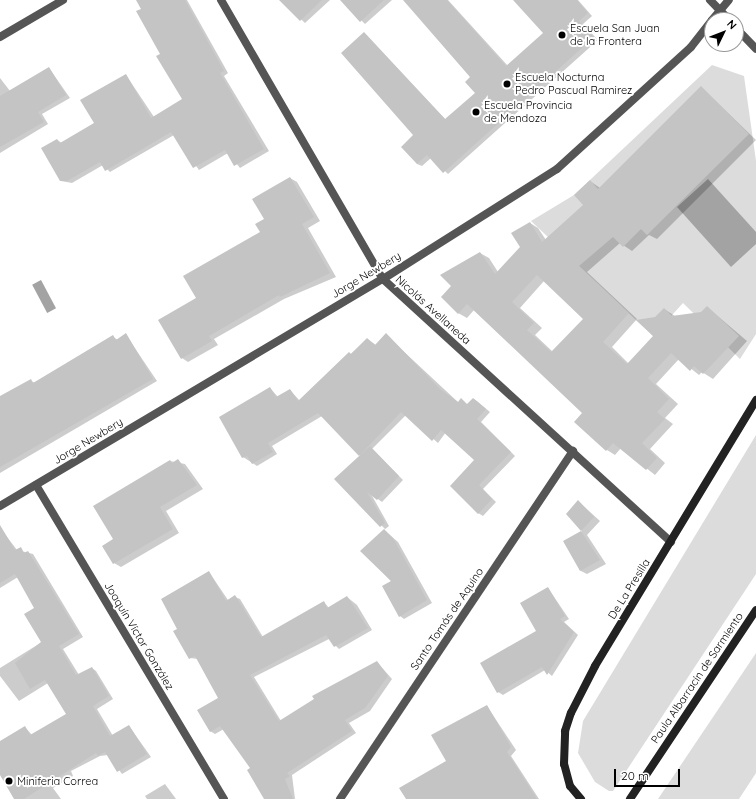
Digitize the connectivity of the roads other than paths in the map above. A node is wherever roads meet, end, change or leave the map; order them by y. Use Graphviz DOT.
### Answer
graph roads {
  1 [pos="63,0"];
  2 [pos="221,0"];
  3 [pos="710,0"];
  4 [pos="729,0"];
  5 [pos="720,11"];
  6 [pos="704,30"];
  7 [pos="744,36"];
  8 [pos="0,37"];
  9 [pos="756,49"];
  10 [pos="383,279"];
  11 [pos="756,400"];
  12 [pos="573,451"];
  13 [pos="36,485"];
  14 [pos="0,506"];
  15 [pos="671,542"];
  16 [pos="756,610"];
  17 [pos="224,799"];
  18 [pos="340,799"];
  19 [pos="581,799"];
  20 [pos="630,799"];
  1 -- 8 [label="street"];
  2 -- 10 [label="street, Nicolás Avellaneda"];
  3 -- 5 [label="street"];
  4 -- 5 [label="street, Jorge Newbery"];
  6 -- 10 [label="street, Jorge Newbery"];
  7 -- 9 [label="street"];
  10 -- 12 [label="street, Nicolás Avellaneda"];
  10 -- 13 [label="street, Jorge Newbery"];
  11 -- 15 [label="street, De La Presilla"];
  12 -- 15 [label="street, Nicolás Avellaneda"];
  12 -- 18 [label="street, Santo Tomás de Aquino"];
  13 -- 14 [label="street, Jorge Newbery"];
  13 -- 17 [label="street, Joaquín Víctor González"];
  15 -- 19 [label="street, De La Presilla"];
  16 -- 20 [label="street, Paula Albarracín de Sarmiento"];
}
